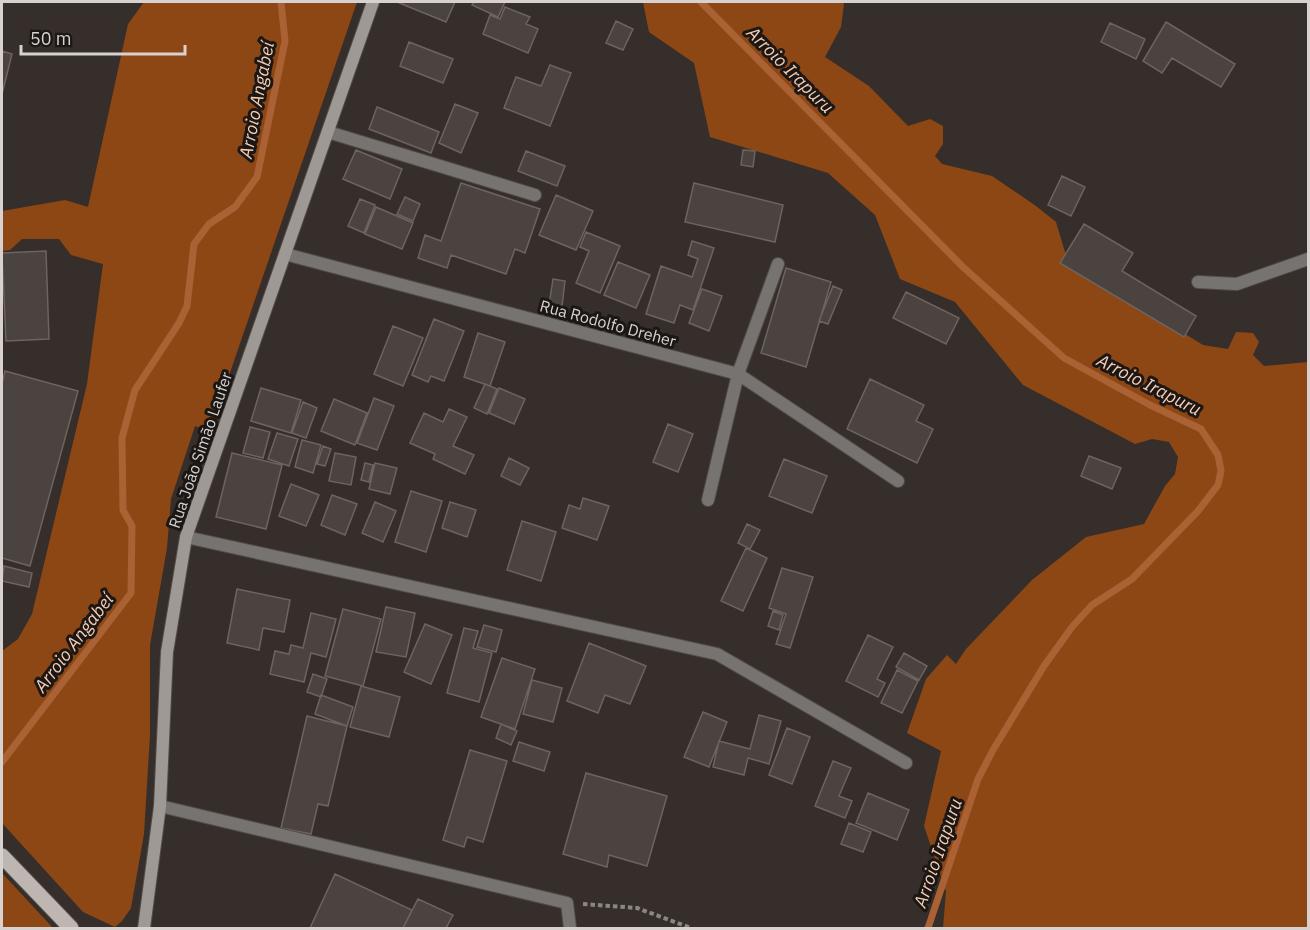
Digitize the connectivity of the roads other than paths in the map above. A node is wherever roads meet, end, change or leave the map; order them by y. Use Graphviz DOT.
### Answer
graph roads {
  1 [pos="373,2"];
  2 [pos="328,132"];
  3 [pos="535,195"];
  4 [pos="285,254"];
  5 [pos="1308,259"];
  6 [pos="778,264"];
  7 [pos="1198,282"];
  8 [pos="738,374"];
  9 [pos="898,481"];
  10 [pos="708,500"];
  11 [pos="186,537"];
  12 [pos="906,763"];
  13 [pos="160,806"];
  14 [pos="2,856"];
  15 [pos="71,928"];
  16 [pos="144,928"];
  17 [pos="570,928"];
  1 -- 2 [label="main road, Rua João Simão Laufer"];
  2 -- 3 [label="street"];
  2 -- 4 [label="main road, Rua João Simão Laufer"];
  4 -- 8 [label="street, Rua Rodolfo Dreher"];
  4 -- 11 [label="main road, Rua João Simão Laufer"];
  5 -- 7 [label="street"];
  6 -- 8 [label="street"];
  8 -- 9 [label="street, Rua Rodolfo Dreher"];
  8 -- 10 [label="street"];
  11 -- 12 [label="street"];
  11 -- 13 [label="main road, Rua João Simão Laufer"];
  13 -- 16 [label="main road, Rua João Simão Laufer"];
  13 -- 17 [label="street"];
  14 -- 15 [label="main road"];
}
